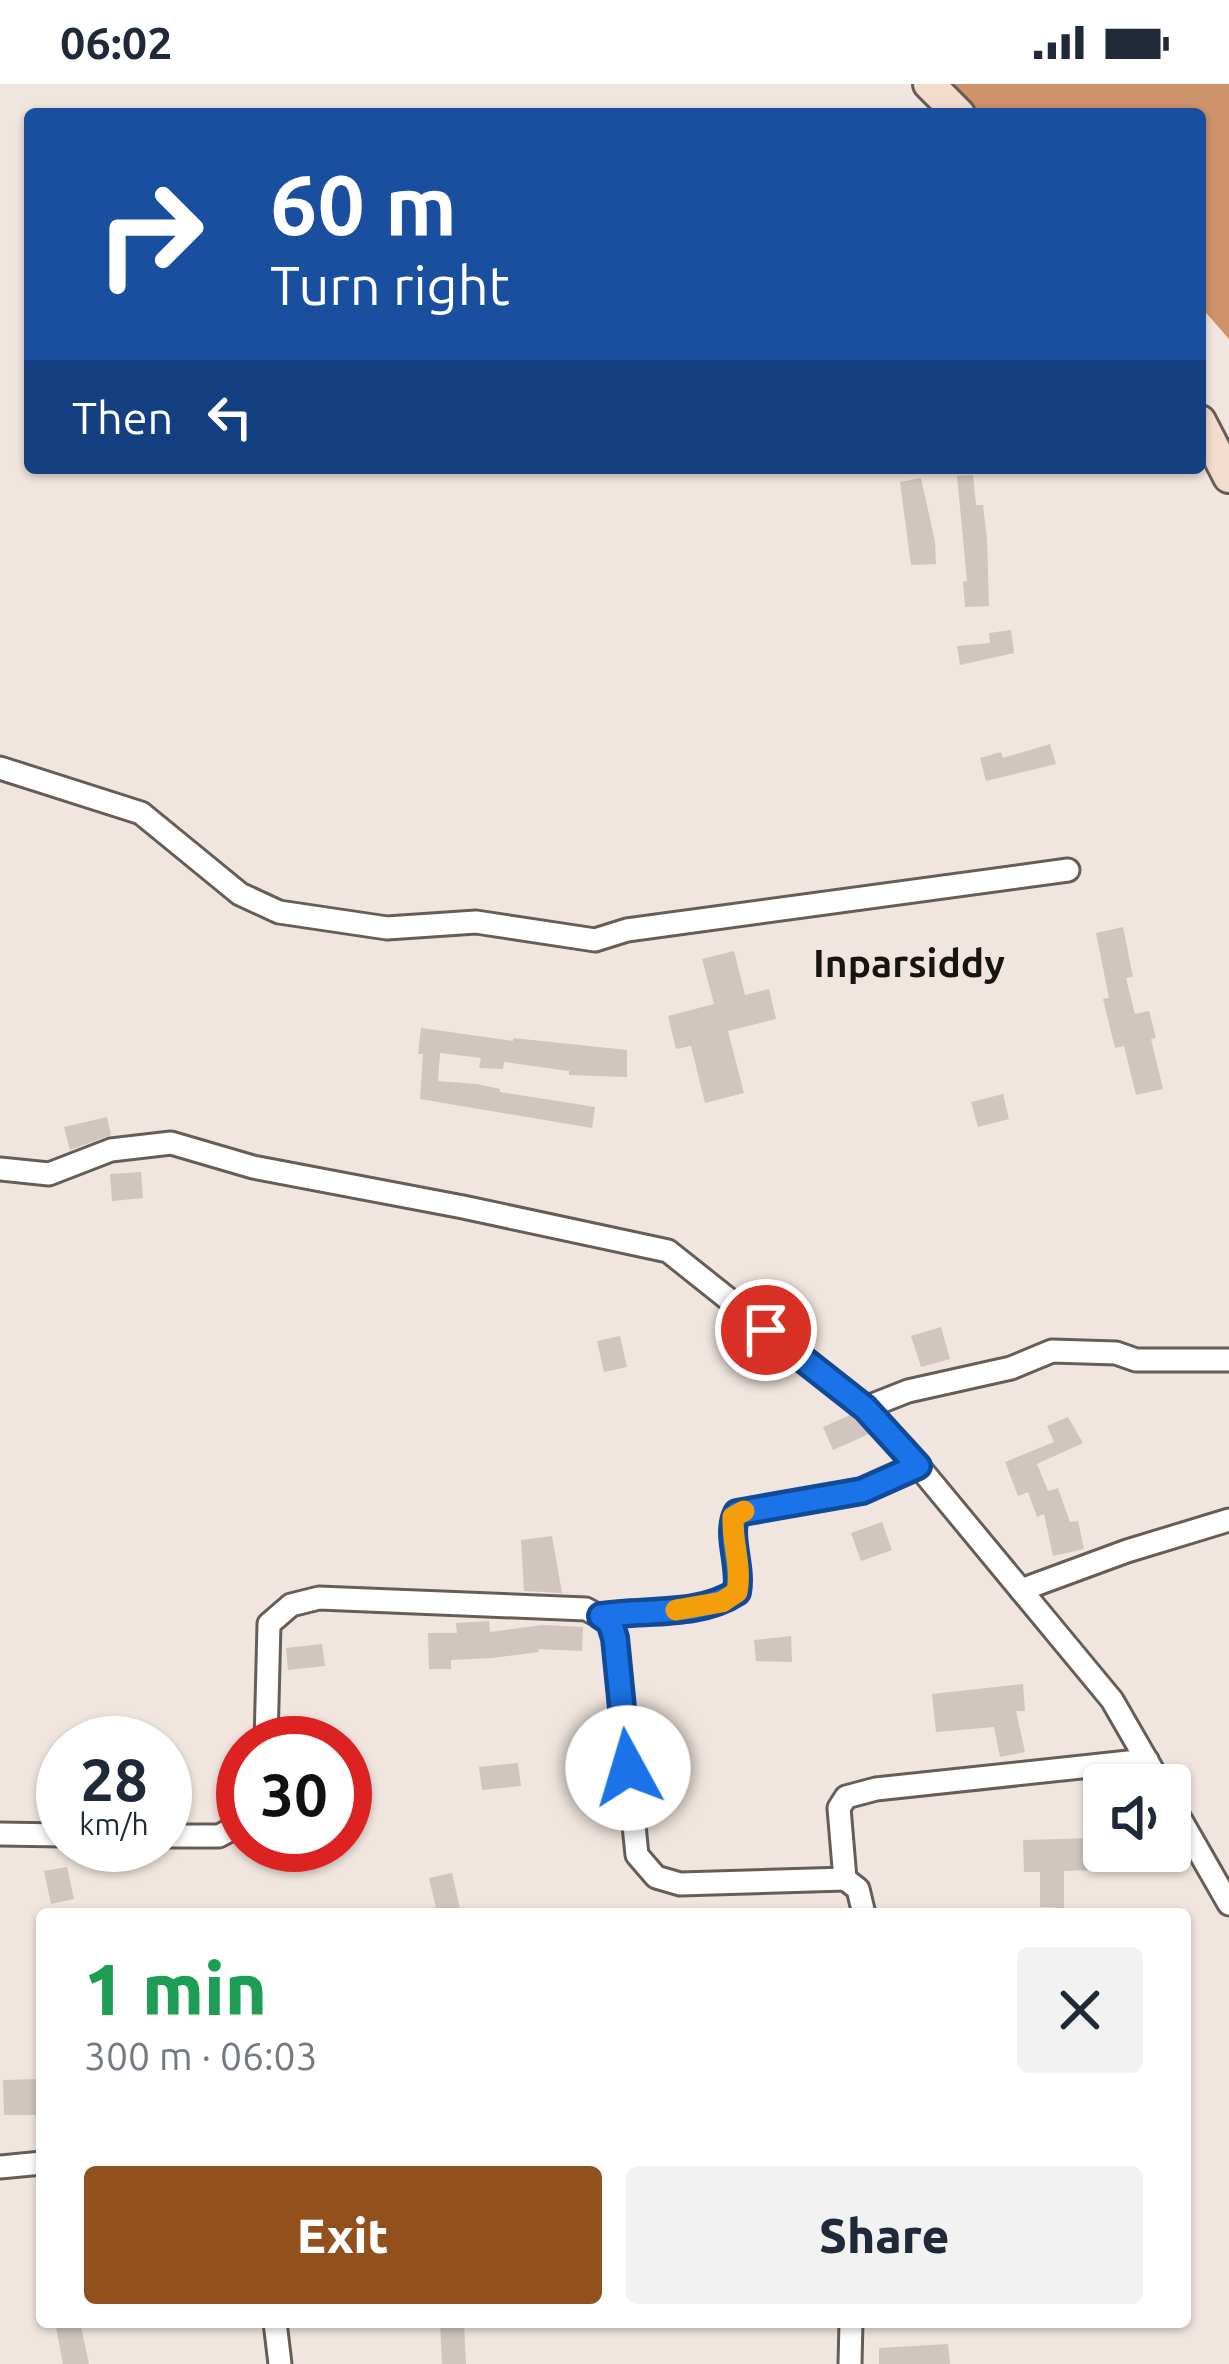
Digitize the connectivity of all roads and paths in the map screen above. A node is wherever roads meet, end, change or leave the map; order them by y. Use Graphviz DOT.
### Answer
graph roads {
  1 [pos="929,84"];
  2 [pos="953,108"];
  3 [pos="1206,433"];
  4 [pos="1229,477"];
  5 [pos="0,768"];
  6 [pos="1068,870"];
  7 [pos="0,1169"];
  8 [pos="1229,1360"];
  9 [pos="865,1408"];
  10 [pos="918,1466"];
  11 [pos="1229,1520"];
  12 [pos="1021,1590"];
  13 [pos="601,1616"];
  14 [pos="267,1716"];
  15 [pos="1147,1760"];
  16 [pos="1149,1764"];
  17 [pos="0,1834"];
  18 [pos="36,1835"];
  19 [pos="1191,1838"];
  20 [pos="844,1879"];
  21 [pos="1229,1904"];
  22 [pos="863,1908"];
  23 [pos="36,2164"];
  24 [pos="0,2167"];
  25 [pos="275,2328"];
  26 [pos="851,2328"];
  27 [pos="280,2364"];
  28 [pos="850,2364"];
  1 -- 2 [label="main road"];
  3 -- 4 [label="main road"];
  5 -- 6 [label="street"];
  7 -- 9 [label="street"];
  8 -- 9 [label="street"];
  9 -- 10 [label="street"];
  10 -- 12 [label="street"];
  10 -- 13 [label="street"];
  11 -- 12 [label="street"];
  12 -- 15 [label="street"];
  13 -- 14 [label="street"];
  13 -- 20 [label="street"];
  15 -- 16 [label="street"];
  15 -- 20 [label="street"];
  17 -- 18 [label="street"];
  19 -- 21 [label="street"];
  20 -- 22 [label="street"];
  23 -- 24 [label="street"];
  25 -- 27 [label="street"];
  26 -- 28 [label="street"];
}
